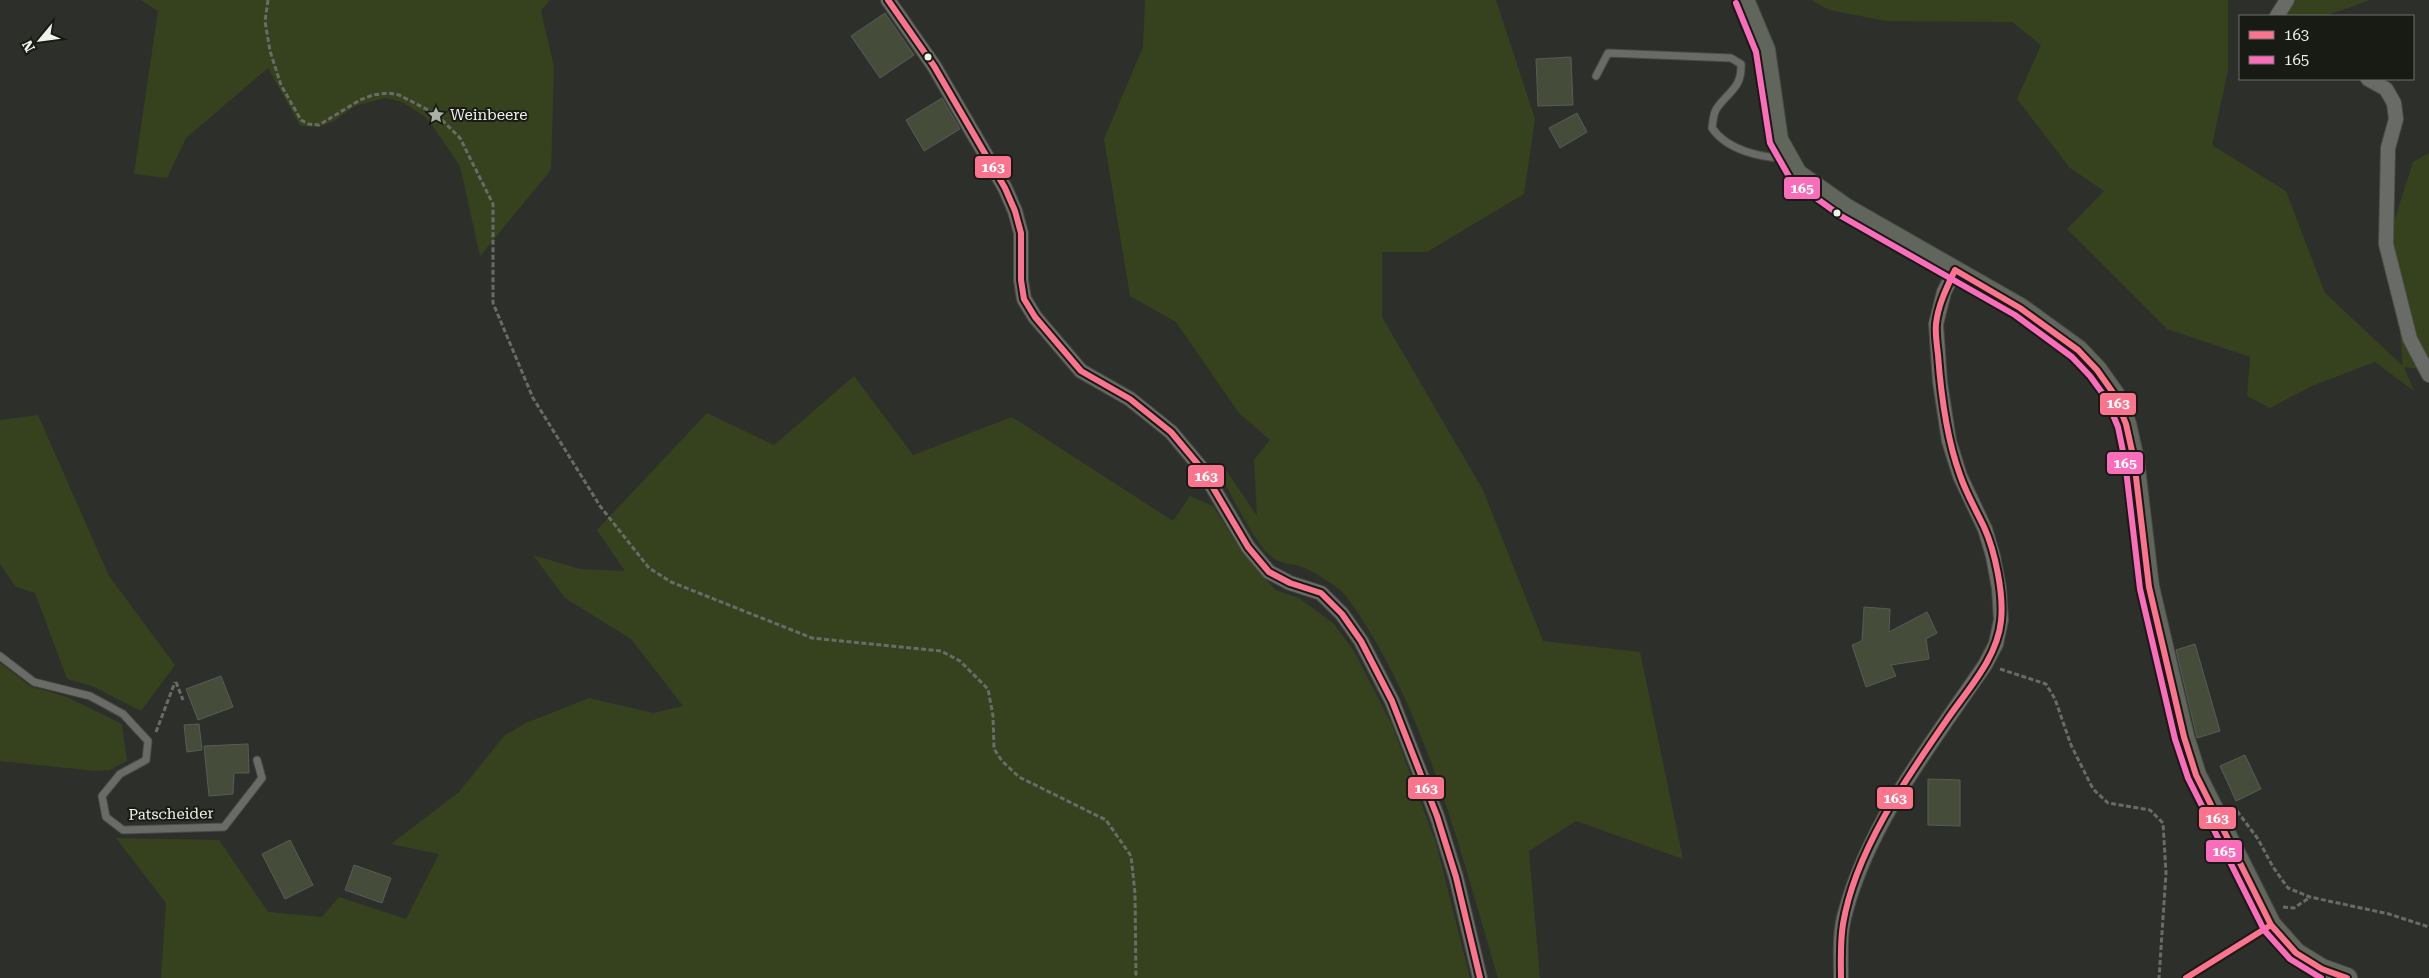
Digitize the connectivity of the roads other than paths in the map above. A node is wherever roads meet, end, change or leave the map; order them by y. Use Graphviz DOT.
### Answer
graph roads {
  1 [pos="888,0"];
  2 [pos="2287,0"];
  3 [pos="1747,2"];
  4 [pos="2278,15"];
  5 [pos="1596,76"];
  6 [pos="2370,80"];
  7 [pos="1786,158"];
  8 [pos="1955,270"];
  9 [pos="2429,375"];
  10 [pos="0,656"];
  11 [pos="257,760"];
  12 [pos="2270,925"];
  13 [pos="1480,978"];
  14 [pos="1841,978"];
  15 [pos="2186,978"];
  16 [pos="2347,978"];
  1 -- 13 [label="street"];
  2 -- 4 [label="street"];
  3 -- 7 [label="main road"];
  5 -- 7 [label="lane"];
  6 -- 9 [label="street"];
  7 -- 8 [label="main road"];
  8 -- 12 [label="main road"];
  8 -- 14 [label="street"];
  10 -- 11 [label="lane, Patscheider"];
  12 -- 15 [label="lane"];
  12 -- 16 [label="main road"];
}
